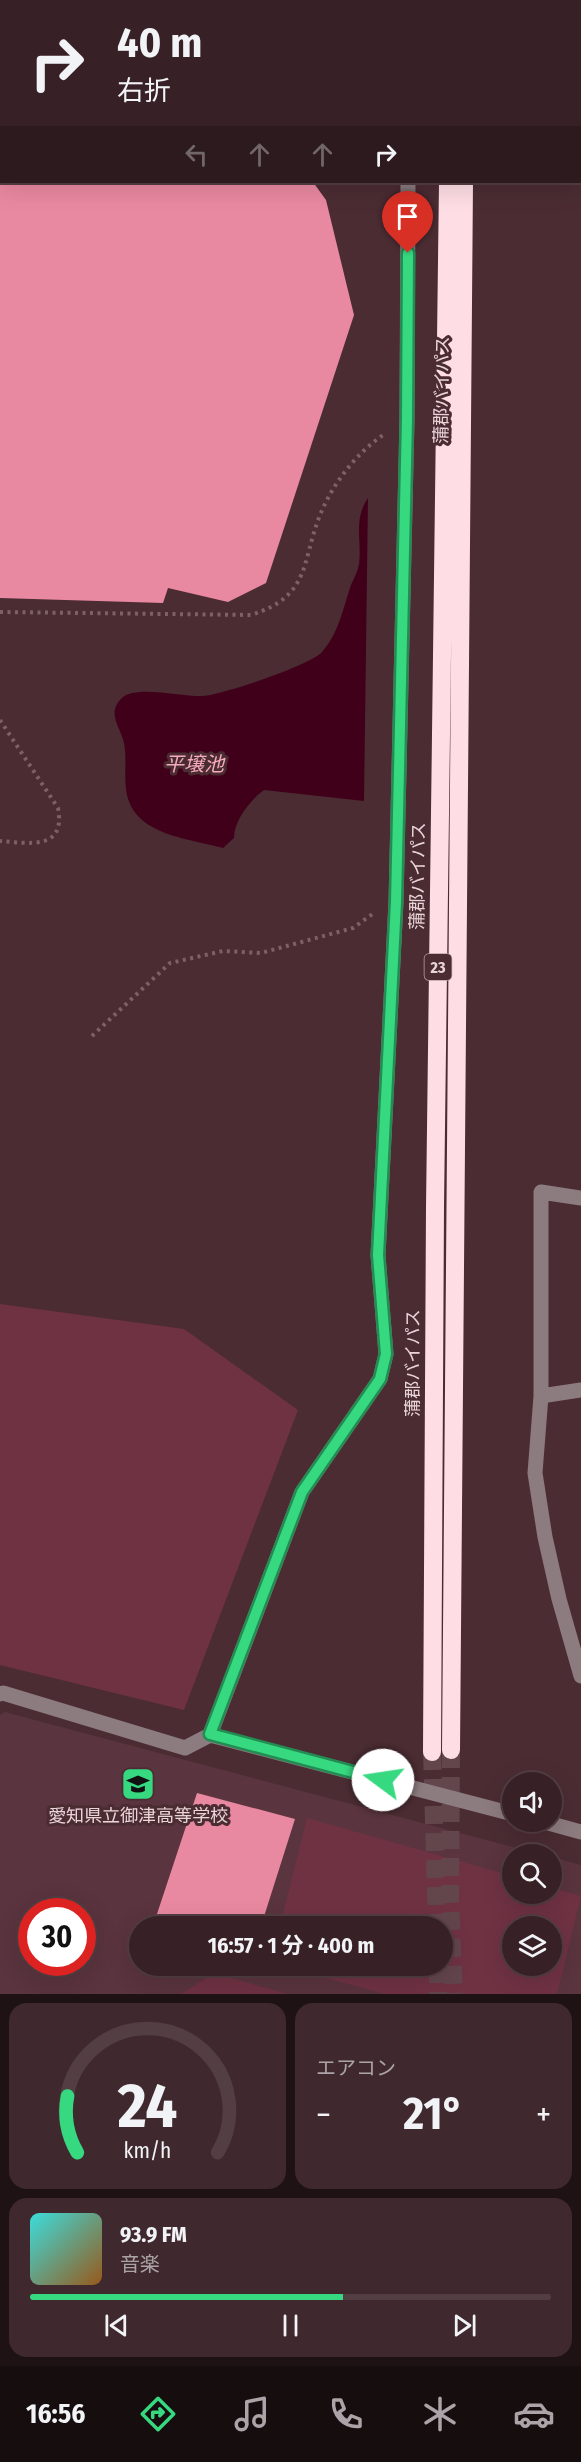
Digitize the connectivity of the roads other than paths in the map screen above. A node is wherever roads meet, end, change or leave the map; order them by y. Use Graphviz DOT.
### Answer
graph roads {
  1 [pos="408,183"];
  2 [pos="448,183"];
  3 [pos="464,183"];
  4 [pos="581,1198"];
  5 [pos="581,1390"];
  6 [pos="541,1396"];
  7 [pos="581,1676"];
  8 [pos="0,1694"];
  9 [pos="210,1734"];
  10 [pos="451,1750"];
  11 [pos="432,1752"];
  12 [pos="502,1811"];
  13 [pos="562,1827"];
  14 [pos="581,1832"];
  1 -- 9 [label="street"];
  2 -- 11 [label="highway, 蒲郡バイパス / 23"];
  3 -- 10 [label="highway, 蒲郡バイパス / 23"];
  4 -- 6 [label="street"];
  5 -- 6 [label="street"];
  6 -- 7 [label="street"];
  8 -- 9 [label="street"];
  9 -- 12 [label="street"];
  13 -- 14 [label="street"];
}
